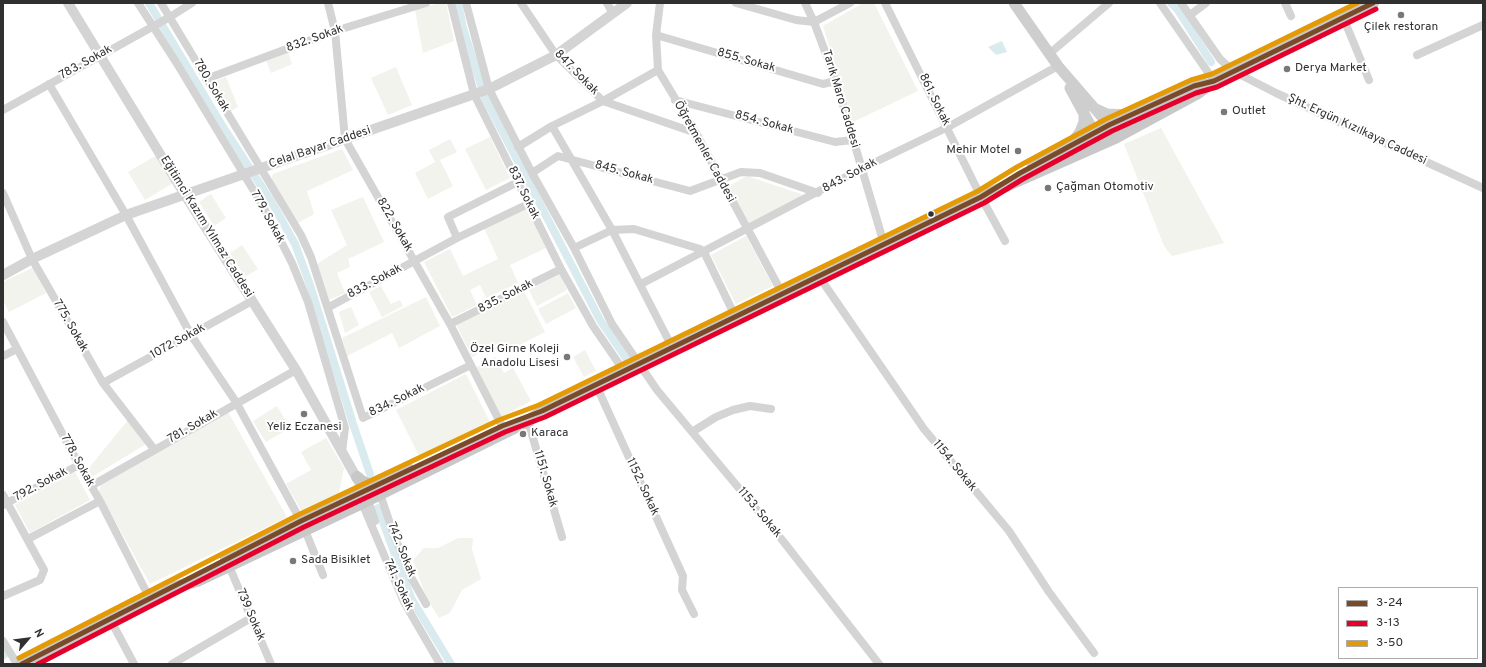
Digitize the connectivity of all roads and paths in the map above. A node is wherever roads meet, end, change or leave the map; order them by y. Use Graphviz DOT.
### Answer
graph roads {
  1 [pos="68,3"];
  2 [pos="138,3"];
  3 [pos="161,3"];
  4 [pos="192,3"];
  5 [pos="328,3"];
  6 [pos="426,3"];
  7 [pos="450,3"];
  8 [pos="466,3"];
  9 [pos="521,3"];
  10 [pos="607,3"];
  11 [pos="627,3"];
  12 [pos="660,3"];
  13 [pos="736,3"];
  14 [pos="805,3"];
  15 [pos="850,3"];
  16 [pos="885,3"];
  17 [pos="1014,3"];
  18 [pos="1109,3"];
  19 [pos="1160,3"];
  20 [pos="1181,3"];
  21 [pos="1206,3"];
  22 [pos="1284,3"];
  23 [pos="1373,3"];
  24 [pos="613,14"];
  25 [pos="1190,14"];
  26 [pos="1291,16"];
  27 [pos="170,17"];
  28 [pos="1343,17"];
  29 [pos="814,22"];
  30 [pos="1483,25"];
  31 [pos="153,26"];
  32 [pos="335,31"];
  33 [pos="656,35"];
  34 [pos="1049,54"];
  35 [pos="556,55"];
  36 [pos="1417,55"];
  37 [pos="101,56"];
  38 [pos="1058,66"];
  39 [pos="658,70"];
  40 [pos="1233,71"];
  41 [pos="206,79"];
  42 [pos="1369,80"];
  43 [pos="836,81"];
  44 [pos="1214,81"];
  45 [pos="49,84"];
  46 [pos="489,89"];
  47 [pos="474,94"];
  48 [pos="675,100"];
  49 [pos="603,101"];
  50 [pos="3,110"];
  51 [pos="1089,110"];
  52 [pos="1130,115"];
  53 [pos="1109,125"];
  54 [pos="552,126"];
  55 [pos="948,128"];
  56 [pos="1094,132"];
  57 [pos="696,133"];
  58 [pos="1116,138"];
  59 [pos="345,139"];
  60 [pos="853,140"];
  61 [pos="1100,144"];
  62 [pos="1070,145"];
  63 [pos="518,147"];
  64 [pos="571,159"];
  65 [pos="261,168"];
  66 [pos="861,170"];
  67 [pos="532,173"];
  68 [pos="243,174"];
  69 [pos="719,179"];
  70 [pos="518,182"];
  71 [pos="1483,188"];
  72 [pos="3,192"];
  73 [pos="818,193"];
  74 [pos="185,195"];
  75 [pos="981,197"];
  76 [pos="528,204"];
  77 [pos="126,215"];
  78 [pos="748,229"];
  79 [pos="612,230"];
  80 [pos="457,238"];
  81 [pos="1005,241"];
  82 [pos="884,244"];
  83 [pos="574,248"];
  84 [pos="704,252"];
  85 [pos="32,258"];
  86 [pos="414,262"];
  87 [pos="561,269"];
  88 [pos="3,275"];
  89 [pos="818,275"];
  90 [pos="641,284"];
  91 [pos="782,293"];
  92 [pos="252,301"];
  93 [pos="329,307"];
  94 [pos="735,316"];
  95 [pos="3,322"];
  96 [pos="450,324"];
  97 [pos="191,335"];
  98 [pos="672,347"];
  99 [pos="17,349"];
  100 [pos="3,356"];
  101 [pos="640,364"];
  102 [pos="471,365"];
  103 [pos="296,370"];
  104 [pos="624,371"];
  105 [pos="103,383"];
  106 [pos="596,385"];
  107 [pos="236,402"];
  108 [pos="771,409"];
  109 [pos="542,412"];
  110 [pos="528,421"];
  111 [pos="504,429"];
  112 [pos="692,432"];
  113 [pos="154,449"];
  114 [pos="342,452"];
  115 [pos="79,465"];
  116 [pos="357,477"];
  117 [pos="91,486"];
  118 [pos="378,490"];
  119 [pos="363,497"];
  120 [pos="4,501"];
  121 [pos="100,501"];
  122 [pos="297,514"];
  123 [pos="305,530"];
  124 [pos="562,537"];
  125 [pos="28,539"];
  126 [pos="229,566"];
  127 [pos="323,575"];
  128 [pos="175,587"];
  129 [pos="3,596"];
  130 [pos="150,599"];
  131 [pos="426,604"];
  132 [pos="694,614"];
  133 [pos="251,618"];
  134 [pos="110,619"];
  135 [pos="3,640"];
  136 [pos="1094,653"];
  137 [pos="17,664"];
  138 [pos="22,664"];
  139 [pos="134,664"];
  140 [pos="172,664"];
  141 [pos="271,664"];
  142 [pos="440,664"];
  143 [pos="879,664"];
  1 -- 37 [label="street, Eğitimci Kazım Yılmaz Caddesi"];
  2 -- 31 [label="street, 779. Sokak"];
  3 -- 27 [label="street, 780. Sokak"];
  4 -- 27 [label="street, 783. Sokak"];
  5 -- 32 [label="street, 822. Sokak"];
  6 -- 32 [label="street, 832. Sokak"];
  7 -- 47 [label="street, 837. Sokak"];
  8 -- 46 [label="street, 837. Sokak"];
  9 -- 35 [label="street, 847. Sokak"];
  10 -- 24 [label="street"];
  11 -- 24 [label="street, Celal Bayar Caddesi"];
  12 -- 33 [label="street, Öğretmenler Caddesi"];
  13 -- 29 [label="street"];
  14 -- 29 [label="street, Tarık Maro Caddesi"];
  15 -- 29 [label="street"];
  16 -- 55 [label="street, 861. Sokak"];
  17 -- 34 [label="main road"];
  18 -- 34 [label="street"];
  19 -- 44 [label="street"];
  20 -- 25 [label="street, Şht. Ergün Kızılkaya Caddesi"];
  21 -- 25 [label="street"];
  22 -- 26 [label="street"];
  23 -- 28 [label="main road"];
  24 -- 35 [label="street, Celal Bayar Caddesi"];
  25 -- 40 [label="street, Şht. Ergün Kızılkaya Caddesi"];
  27 -- 31 [label="street, 783. Sokak"];
  27 -- 41 [label="street, 780. Sokak"];
  28 -- 40 [label="main road"];
  28 -- 42 [label="street"];
  29 -- 43 [label="street, Tarık Maro Caddesi"];
  30 -- 36 [label="street"];
  31 -- 37 [label="street, 783. Sokak"];
  31 -- 68 [label="street, 779. Sokak"];
  32 -- 41 [label="street, 832. Sokak"];
  32 -- 59 [label="street, 822. Sokak"];
  33 -- 39 [label="street, Öğretmenler Caddesi"];
  33 -- 43 [label="street, 855. Sokak"];
  34 -- 38 [label="main road"];
  35 -- 46 [label="street, Celal Bayar Caddesi"];
  35 -- 49 [label="street, 847. Sokak"];
  37 -- 45 [label="street, 783. Sokak"];
  37 -- 74 [label="street, Eğitimci Kazım Yılmaz Caddesi"];
  38 -- 51 [label="main road"];
  38 -- 55 [label="street, 843. Sokak"];
  39 -- 48 [label="street, Öğretmenler Caddesi"];
  39 -- 49 [label="street"];
  40 -- 44 [label="main road"];
  40 -- 71 [label="street, Şht. Ergün Kızılkaya Caddesi"];
  41 -- 65 [label="street, 780. Sokak"];
  43 -- 60 [label="street, Tarık Maro Caddesi"];
  44 -- 52 [label="main road"];
  44 -- 58 [label="main road"];
  45 -- 50 [label="street, 783. Sokak"];
  45 -- 77 [label="street"];
  46 -- 47 [label="street, Celal Bayar Caddesi"];
  46 -- 63 [label="street, 837. Sokak"];
  47 -- 59 [label="street, Celal Bayar Caddesi"];
  47 -- 70 [label="street, 837. Sokak"];
  48 -- 57 [label="street, Öğretmenler Caddesi"];
  48 -- 60 [label="street, 854. Sokak"];
  49 -- 54 [label="street"];
  49 -- 57 [label="street, 847. Sokak"];
  51 -- 52 [label="main road"];
  51 -- 53 [label="main road"];
  51 -- 56 [label="main road"];
  51 -- 62 [label="main road"];
  52 -- 53 [label="main road"];
  53 -- 56 [label="main road"];
  53 -- 58 [label="main road"];
  54 -- 63 [label="street"];
  54 -- 64 [label="street"];
  55 -- 66 [label="street, 843. Sokak"];
  55 -- 75 [label="street, 861. Sokak"];
  56 -- 61 [label="main road"];
  56 -- 62 [label="main road"];
  57 -- 69 [label="street, Öğretmenler Caddesi"];
  58 -- 61 [label="main road"];
  59 -- 65 [label="street, Celal Bayar Caddesi"];
  59 -- 86 [label="street, 822. Sokak"];
  60 -- 66 [label="street, Tarık Maro Caddesi"];
  61 -- 75 [label="main road"];
  62 -- 75 [label="main road"];
  63 -- 67 [label="street, 837. Sokak"];
  64 -- 67 [label="street, 845. Sokak"];
  64 -- 69 [label="street, 845. Sokak"];
  64 -- 79 [label="street"];
  65 -- 68 [label="street, Celal Bayar Caddesi"];
  65 -- 93 [label="street, 780. Sokak"];
  66 -- 73 [label="street, 843. Sokak"];
  66 -- 82 [label="street, Tarık Maro Caddesi"];
  67 -- 83 [label="street, 837. Sokak"];
  68 -- 74 [label="street, Celal Bayar Caddesi"];
  68 -- 114 [label="street, 779. Sokak"];
  69 -- 73 [label="street, 845. Sokak"];
  69 -- 78 [label="street, Öğretmenler Caddesi"];
  70 -- 76 [label="street, 837. Sokak"];
  70 -- 80 [label="street"];
  72 -- 85 [label="street, 775. Sokak"];
  73 -- 78 [label="street, 843. Sokak"];
  74 -- 77 [label="street, Celal Bayar Caddesi"];
  74 -- 92 [label="street, Eğitimci Kazım Yılmaz Caddesi"];
  75 -- 81 [label="street, 861. Sokak"];
  75 -- 82 [label="main road"];
  76 -- 80 [label="street, 833. Sokak"];
  76 -- 87 [label="street, 837. Sokak"];
  77 -- 85 [label="street, Celal Bayar Caddesi"];
  77 -- 97 [label="street"];
  78 -- 84 [label="street, 843. Sokak"];
  78 -- 91 [label="street, Öğretmenler Caddesi"];
  79 -- 83 [label="street"];
  79 -- 84 [label="street"];
  79 -- 90 [label="street"];
  80 -- 86 [label="street, 833. Sokak"];
  82 -- 89 [label="main road"];
  83 -- 101 [label="street, 837. Sokak"];
  84 -- 90 [label="street, 843. Sokak"];
  84 -- 94 [label="street"];
  85 -- 88 [label="street, Celal Bayar Caddesi"];
  85 -- 105 [label="street, 775. Sokak"];
  86 -- 93 [label="street, 833. Sokak"];
  86 -- 96 [label="street, 822. Sokak"];
  87 -- 96 [label="street, 835. Sokak"];
  87 -- 104 [label="street, 837. Sokak"];
  89 -- 91 [label="main road"];
  89 -- 136 [label="street, 1154. Sokak"];
  90 -- 98 [label="street"];
  91 -- 94 [label="main road"];
  92 -- 97 [label="street, 1072 Sokak"];
  92 -- 103 [label="street, Eğitimci Kazım Yılmaz Caddesi"];
  93 -- 102 [label="street, 834. Sokak"];
  94 -- 98 [label="main road"];
  95 -- 99 [label="street, 778. Sokak"];
  96 -- 102 [label="street, 822. Sokak"];
  97 -- 105 [label="street, 1072 Sokak"];
  97 -- 107 [label="street"];
  98 -- 101 [label="main road"];
  99 -- 100 [label="street"];
  99 -- 115 [label="street, 778. Sokak"];
  101 -- 104 [label="main road"];
  101 -- 112 [label="street, 1153. Sokak"];
  102 -- 111 [label="street, 822. Sokak"];
  103 -- 107 [label="street, 781. Sokak"];
  103 -- 114 [label="street, Eğitimci Kazım Yılmaz Caddesi"];
  104 -- 106 [label="main road"];
  105 -- 113 [label="street, 775. Sokak"];
  106 -- 109 [label="main road"];
  106 -- 132 [label="street, 1152. Sokak"];
  107 -- 113 [label="street, 781. Sokak"];
  107 -- 122 [label="street"];
  108 -- 112 [label="street"];
  109 -- 110 [label="main road"];
  109 -- 111 [label="main road"];
  110 -- 111 [label="main road"];
  110 -- 124 [label="street, 1151. Sokak"];
  111 -- 118 [label="main road"];
  112 -- 143 [label="street, 1153. Sokak"];
  113 -- 117 [label="street, 781. Sokak"];
  114 -- 116 [label="street, Eğitimci Kazım Yılmaz Caddesi"];
  114 -- 119 [label="street, Eğitimci Kazım Yılmaz Caddesi"];
  115 -- 117 [label="street, 778. Sokak"];
  115 -- 120 [label="street, 792. Sokak"];
  116 -- 118 [label="main road"];
  116 -- 119 [label="street, Eğitimci Kazım Yılmaz Caddesi"];
  117 -- 121 [label="street, 778. Sokak"];
  118 -- 119 [label="main road"];
  118 -- 131 [label="street, 742. Sokak"];
  119 -- 123 [label="main road"];
  119 -- 128 [label="main road"];
  119 -- 142 [label="street, 741. Sokak"];
  120 -- 125 [label="street"];
  121 -- 125 [label="street"];
  121 -- 130 [label="street, 778. Sokak"];
  123 -- 126 [label="main road"];
  123 -- 127 [label="street"];
  125 -- 129 [label="street"];
  126 -- 128 [label="main road"];
  126 -- 133 [label="street, 739 Sokak"];
  128 -- 130 [label="main road"];
  130 -- 134 [label="main road"];
  133 -- 140 [label="street"];
  133 -- 141 [label="street, 739 Sokak"];
  134 -- 138 [label="main road"];
  134 -- 139 [label="street"];
  135 -- 137 [label="street"];
}
